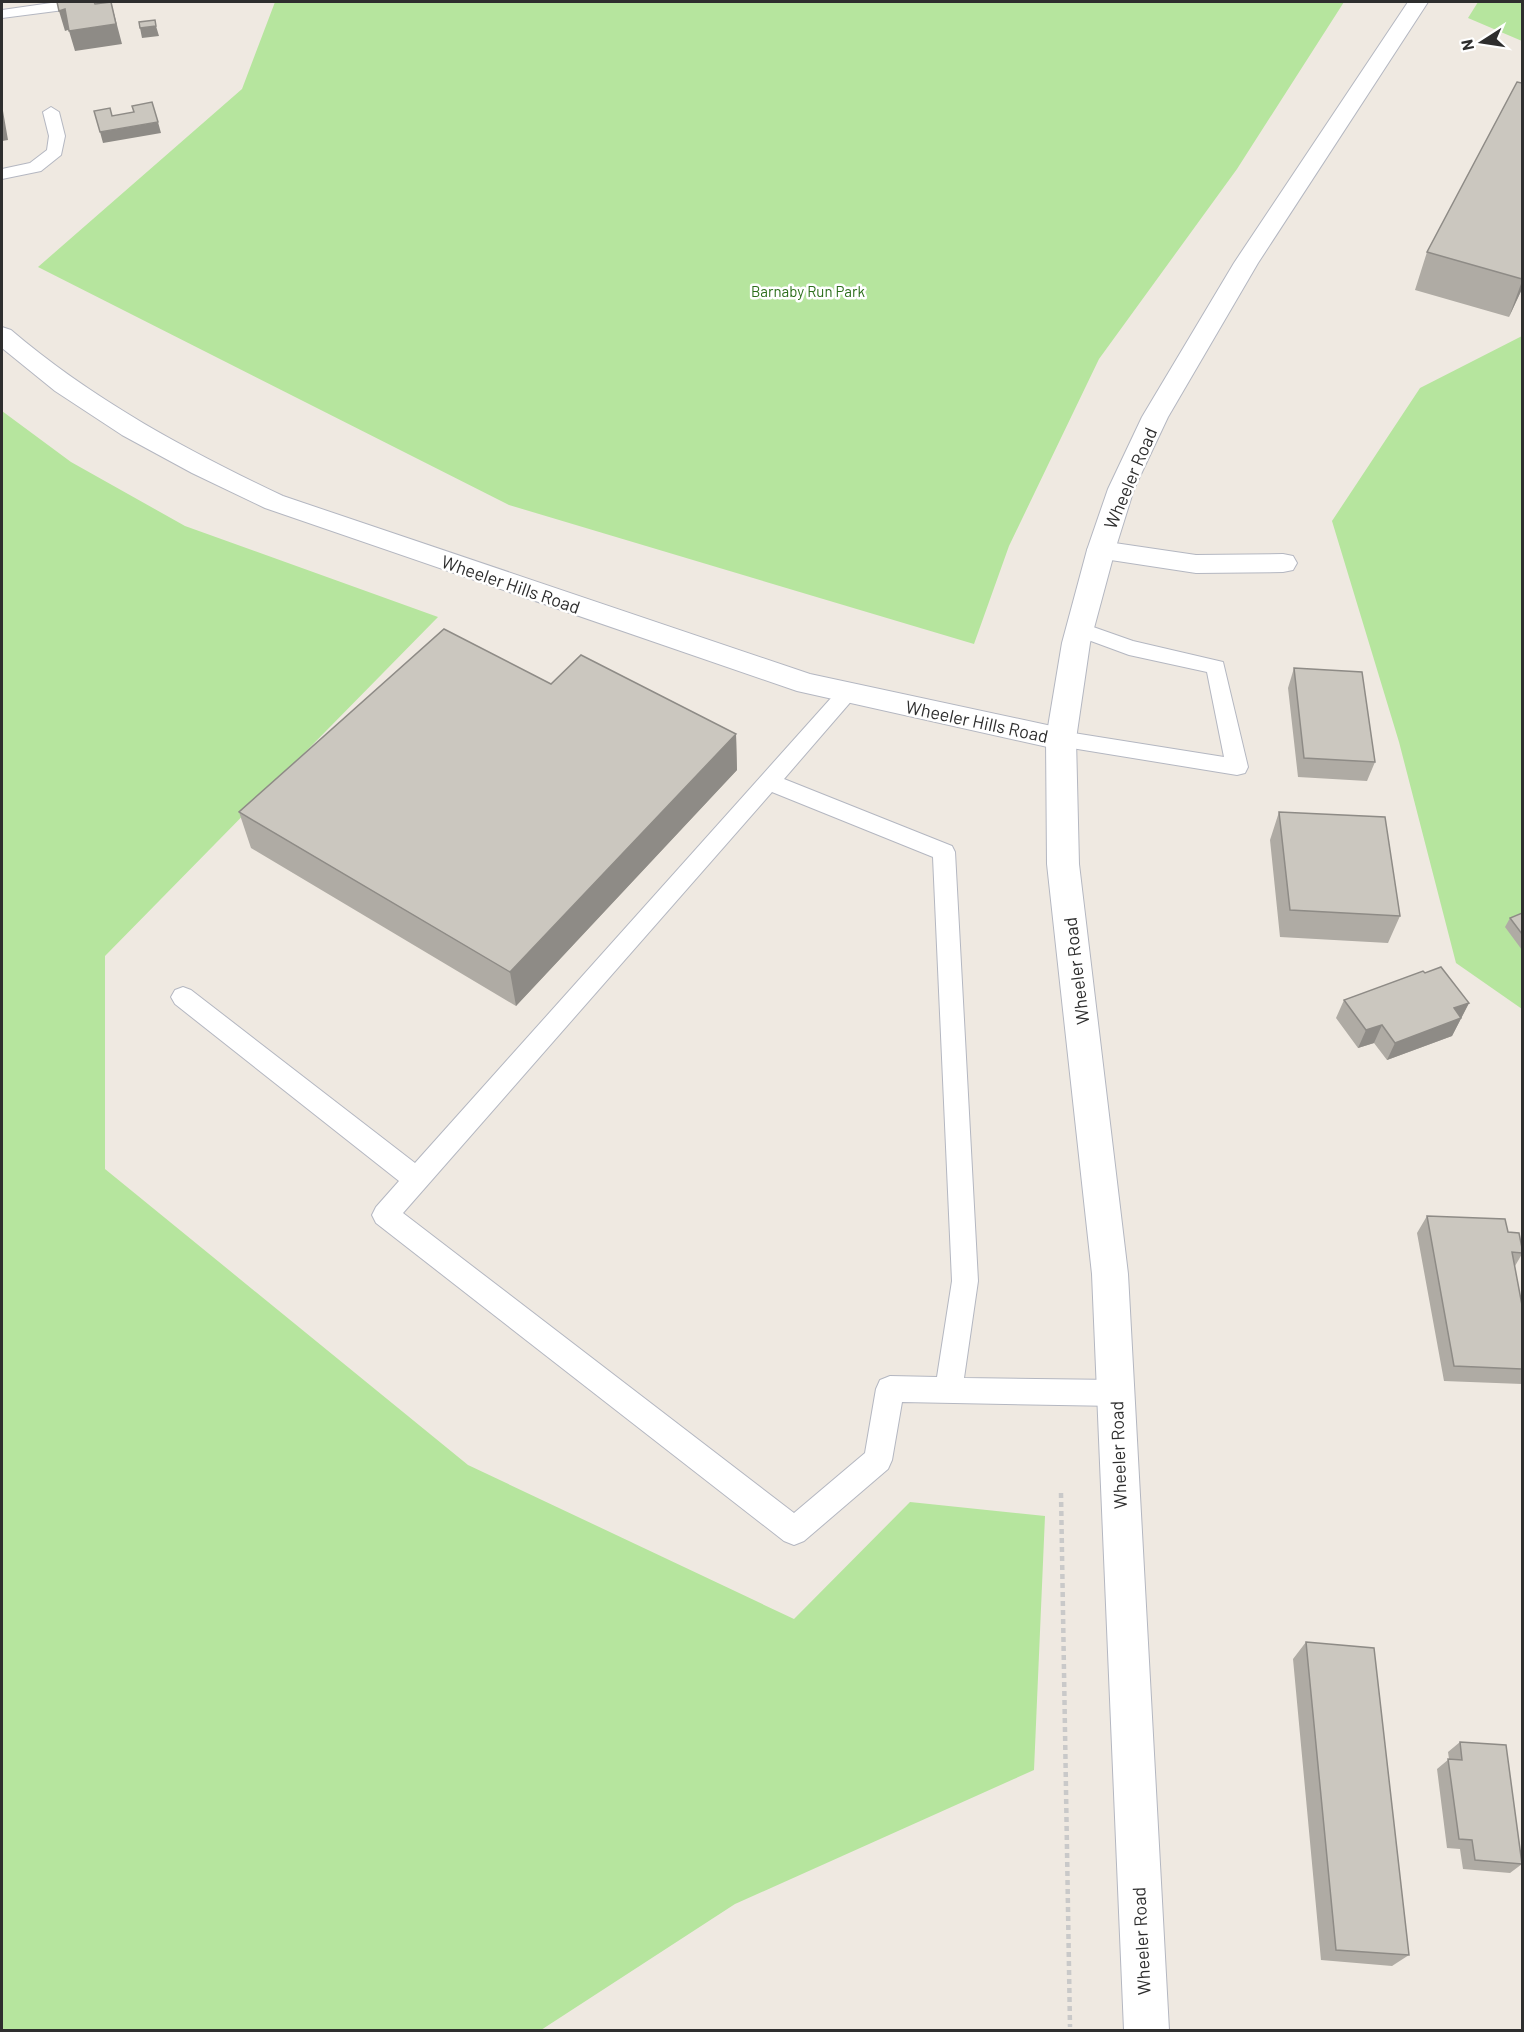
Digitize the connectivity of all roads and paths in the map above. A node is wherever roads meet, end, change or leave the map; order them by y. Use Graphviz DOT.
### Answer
graph roads {
  1 [pos="87,2"];
  2 [pos="1418,2"];
  3 [pos="2,14"];
  4 [pos="51,112"];
  5 [pos="2,174"];
  6 [pos="2,335"];
  7 [pos="1101,550"];
  8 [pos="1282,563"];
  9 [pos="1079,629"];
  10 [pos="847,693"];
  11 [pos="1061,739"];
  12 [pos="769,782"];
  13 [pos="183,997"];
  14 [pos="417,1180"];
  15 [pos="948,1391"];
  16 [pos="1116,1393"];
  17 [pos="1061,1493"];
  18 [pos="1070,2027"];
  19 [pos="1146,2031"];
  1 -- 3 [label="lane"];
  2 -- 7 [label="main road, Wheeler Road"];
  4 -- 5 [label="lane"];
  6 -- 10 [label="main road, Wheeler Hills Road"];
  7 -- 8 [label="main road"];
  7 -- 9 [label="main road, Wheeler Road"];
  9 -- 11 [label="main road, Wheeler Road"];
  9 -- 11 [label="lane"];
  10 -- 11 [label="main road, Wheeler Hills Road"];
  10 -- 12 [label="lane"];
  11 -- 16 [label="main road, Wheeler Road"];
  12 -- 14 [label="lane"];
  12 -- 15 [label="lane"];
  13 -- 14 [label="lane"];
  14 -- 15 [label="lane"];
  15 -- 16 [label="lane"];
  16 -- 19 [label="main road, Wheeler Road"];
  17 -- 18 [label="path"];
}
